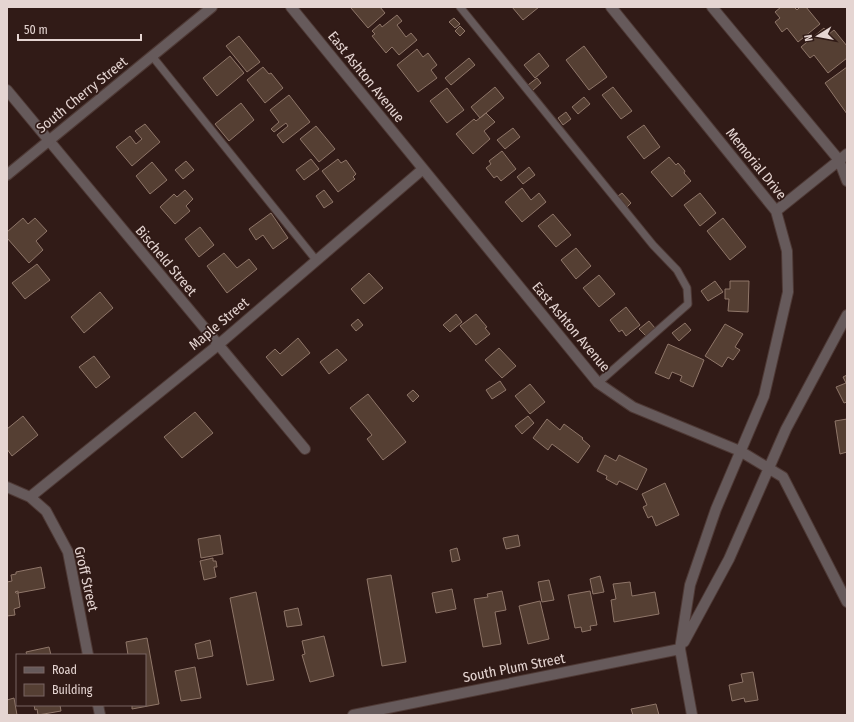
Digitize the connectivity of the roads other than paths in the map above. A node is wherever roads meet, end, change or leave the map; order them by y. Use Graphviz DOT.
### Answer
graph roads {
  1 [pos="212,7"];
  2 [pos="291,7"];
  3 [pos="460,7"];
  4 [pos="611,7"];
  5 [pos="712,7"];
  6 [pos="152,56"];
  7 [pos="7,90"];
  8 [pos="48,141"];
  9 [pos="843,157"];
  10 [pos="423,169"];
  11 [pos="7,175"];
  12 [pos="847,181"];
  13 [pos="776,211"];
  14 [pos="316,260"];
  15 [pos="847,315"];
  16 [pos="218,345"];
  17 [pos="598,383"];
  18 [pos="305,449"];
  19 [pos="740,451"];
  20 [pos="769,468"];
  21 [pos="7,487"];
  22 [pos="30,497"];
  23 [pos="847,602"];
  24 [pos="680,649"];
  25 [pos="88,654"];
  26 [pos="353,715"];
  27 [pos="692,715"];
  1 -- 6 [label="street, South Cherry Street"];
  2 -- 10 [label="street, East Ashton Avenue"];
  3 -- 17 [label="lane"];
  4 -- 13 [label="street, Memorial Drive"];
  5 -- 9 [label="street"];
  6 -- 8 [label="street, South Cherry Street"];
  6 -- 14 [label="lane"];
  7 -- 8 [label="street, Bischeld Street"];
  8 -- 11 [label="street, South Cherry Street"];
  8 -- 16 [label="street, Bischeld Street"];
  9 -- 12 [label="street"];
  9 -- 13 [label="street"];
  10 -- 14 [label="street, Maple Street"];
  10 -- 17 [label="street, East Ashton Avenue"];
  13 -- 19 [label="street, Memorial Drive"];
  14 -- 16 [label="street, Maple Street"];
  15 -- 20 [label="street"];
  16 -- 18 [label="street, Bischeld Street"];
  16 -- 22 [label="street, Maple Street"];
  17 -- 19 [label="street, East Ashton Avenue"];
  19 -- 20 [label="street"];
  19 -- 24 [label="street"];
  20 -- 23 [label="street"];
  20 -- 24 [label="street"];
  21 -- 22 [label="street, Groff Street"];
  22 -- 25 [label="street, Groff Street"];
  24 -- 26 [label="street, South Plum Street"];
  24 -- 27 [label="street"];
}
